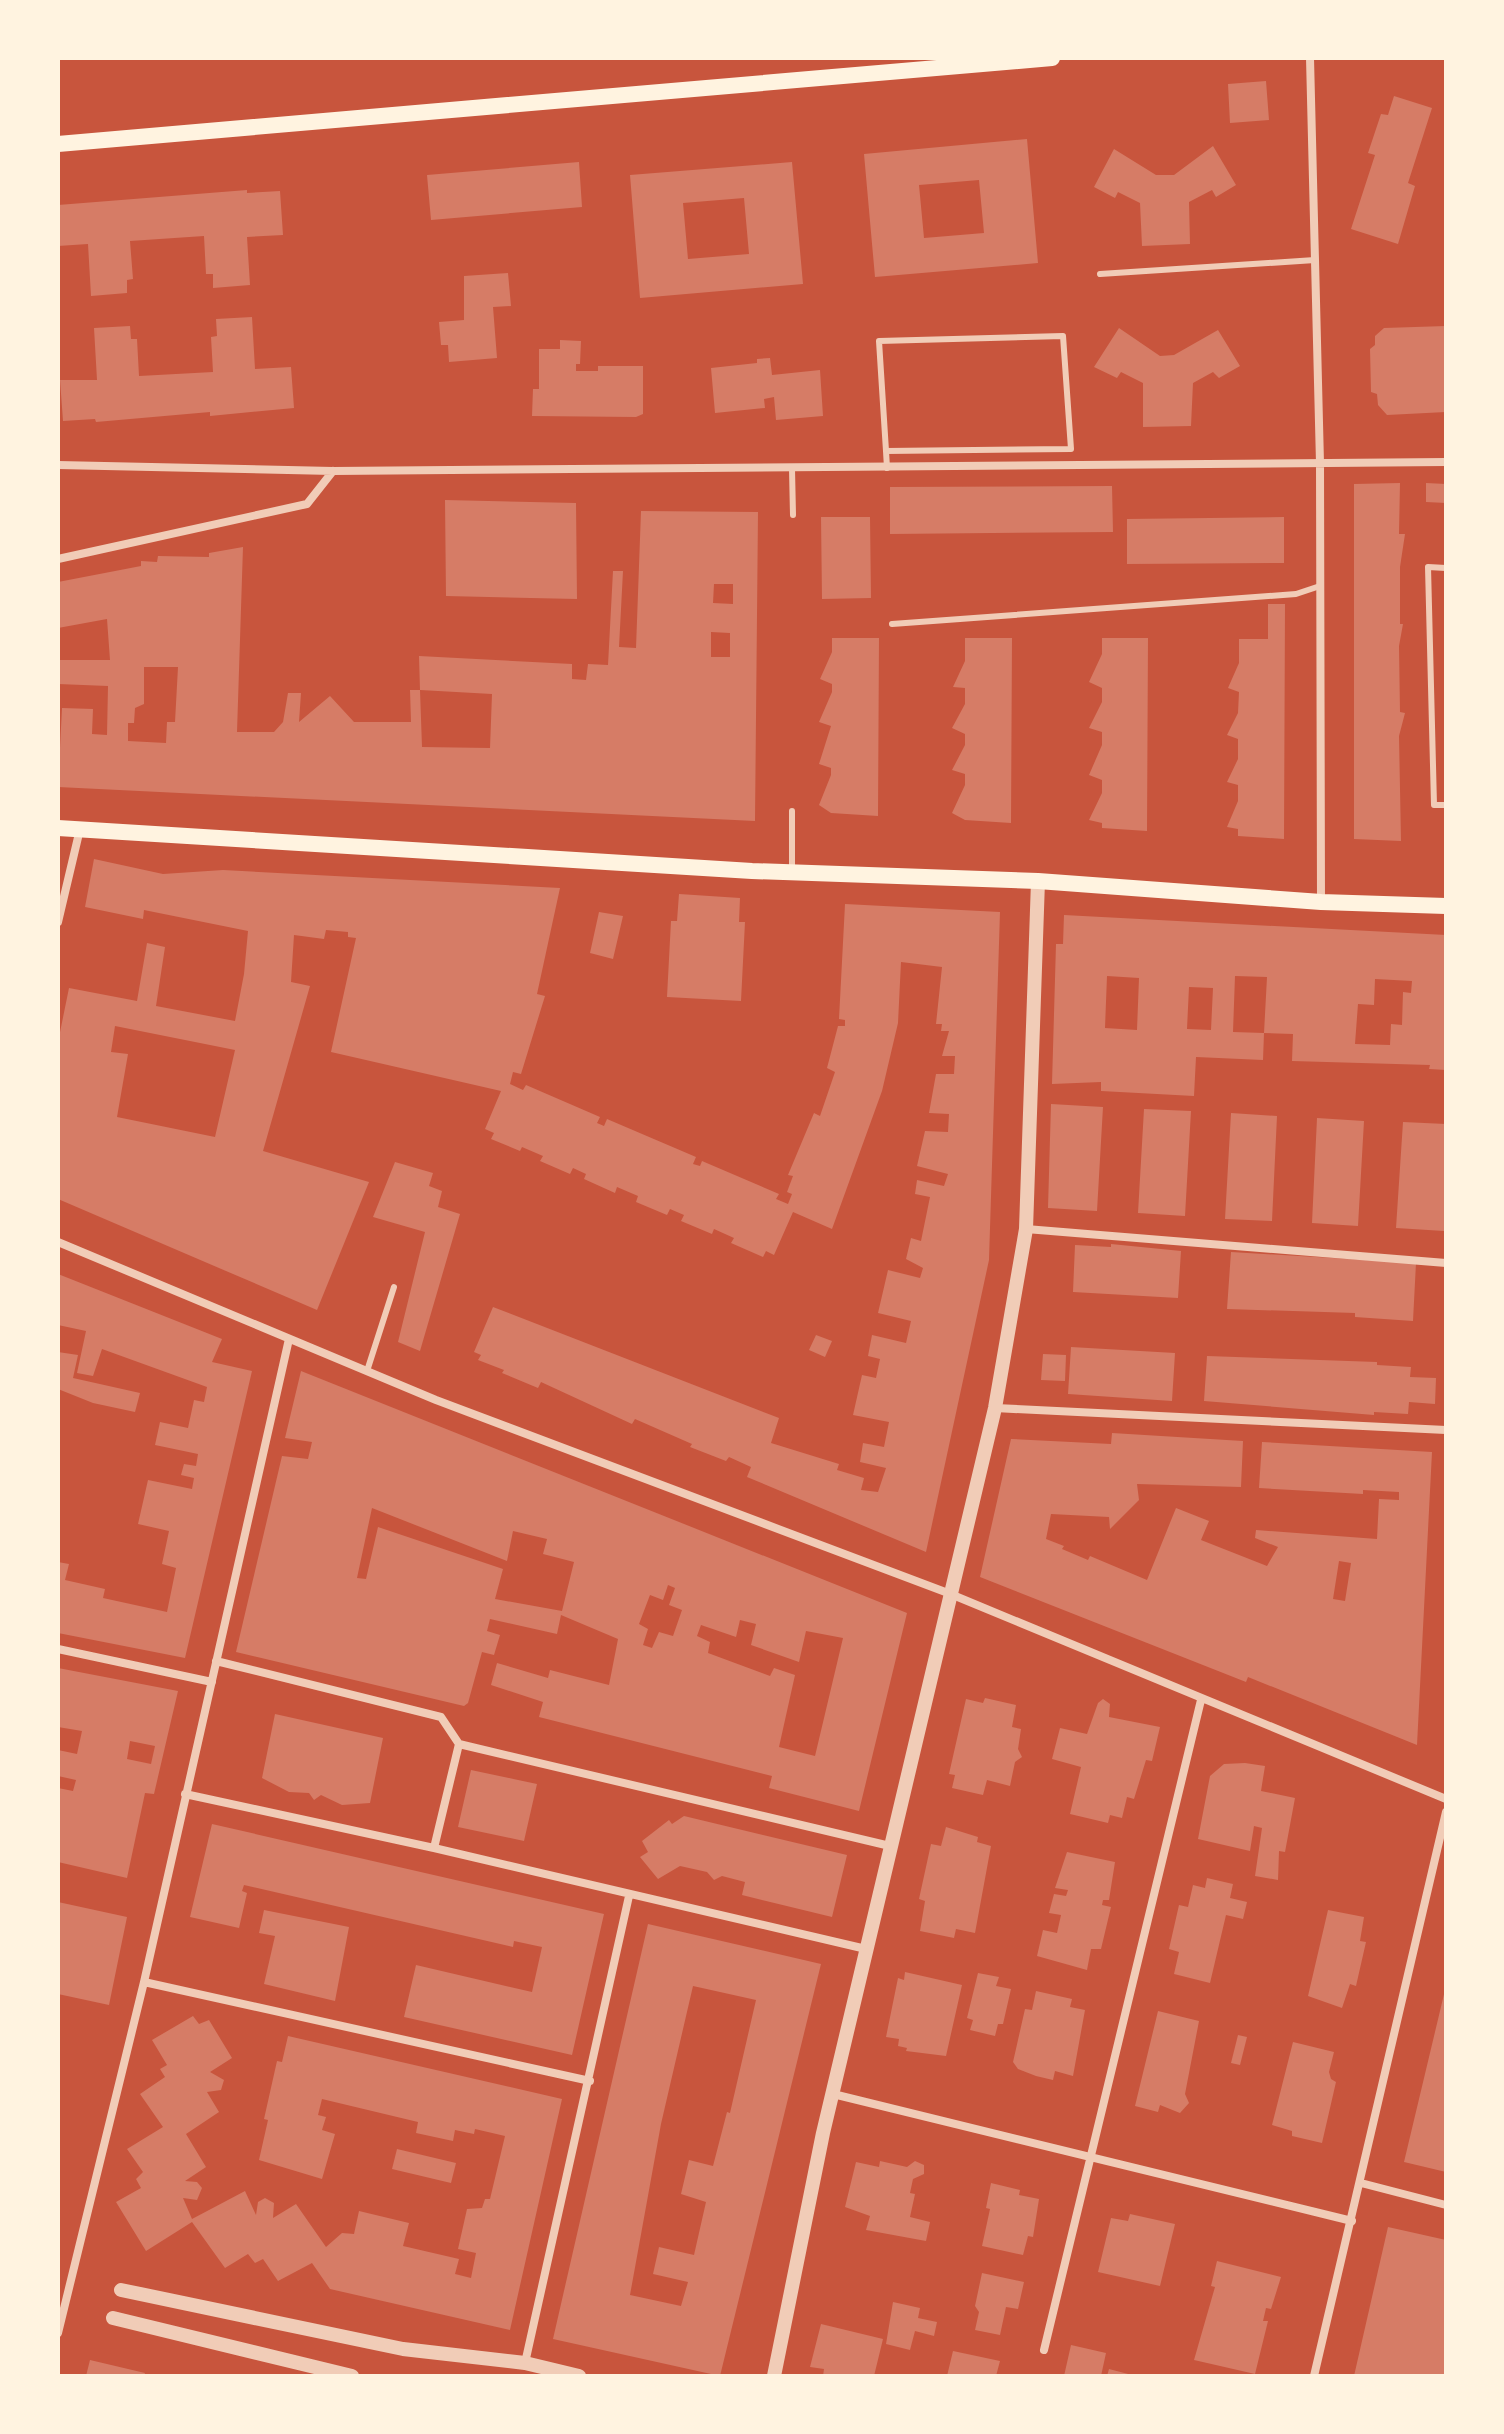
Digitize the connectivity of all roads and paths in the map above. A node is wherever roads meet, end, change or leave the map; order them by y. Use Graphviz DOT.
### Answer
graph roads {
  1 [pos="1052,58"];
  2 [pos="1310,58"];
  3 [pos="58,144"];
  4 [pos="1315,260"];
  5 [pos="1100,274"];
  6 [pos="886,451"];
  7 [pos="1446,462"];
  8 [pos="1320,463"];
  9 [pos="58,465"];
  10 [pos="887,468"];
  11 [pos="792,469"];
  12 [pos="333,471"];
  13 [pos="793,515"];
  14 [pos="58,559"];
  15 [pos="1446,568"];
  16 [pos="1320,586"];
  17 [pos="892,624"];
  18 [pos="1446,805"];
  19 [pos="792,811"];
  20 [pos="58,828"];
  21 [pos="80,829"];
  22 [pos="792,873"];
  23 [pos="1038,881"];
  24 [pos="1321,902"];
  25 [pos="1446,906"];
  26 [pos="58,922"];
  27 [pos="1026,1229"];
  28 [pos="58,1242"];
  29 [pos="1446,1263"];
  30 [pos="394,1287"];
  31 [pos="289,1339"];
  32 [pos="367,1371"];
  33 [pos="995,1408"];
  34 [pos="1446,1430"];
  35 [pos="948,1593"];
  36 [pos="58,1649"];
  37 [pos="216,1661"];
  38 [pos="212,1682"];
  39 [pos="1201,1700"];
  40 [pos="459,1744"];
  41 [pos="185,1794"];
  42 [pos="1446,1799"];
  43 [pos="1446,1812"];
  44 [pos="890,1846"];
  45 [pos="434,1848"];
  46 [pos="629,1896"];
  47 [pos="866,1949"];
  48 [pos="144,1982"];
  49 [pos="590,2081"];
  50 [pos="833,2094"];
  51 [pos="1090,2158"];
  52 [pos="1361,2183"];
  53 [pos="1446,2205"];
  54 [pos="1352,2221"];
  55 [pos="121,2290"];
  56 [pos="113,2318"];
  57 [pos="58,2333"];
  58 [pos="1044,2350"];
  59 [pos="525,2363"];
  60 [pos="352,2376"];
  61 [pos="579,2376"];
  62 [pos="774,2376"];
  63 [pos="1314,2376"];
  1 -- 3 [label="main road"];
  2 -- 4 [label="street"];
  4 -- 5 [label="lane"];
  4 -- 8 [label="street"];
  6 -- 6 [label="lane"];
  6 -- 10 [label="lane"];
  7 -- 8 [label="street"];
  8 -- 10 [label="street"];
  8 -- 16 [label="street"];
  9 -- 12 [label="street"];
  10 -- 11 [label="street"];
  11 -- 12 [label="street"];
  11 -- 13 [label="lane"];
  12 -- 14 [label="street"];
  15 -- 18 [label="lane"];
  16 -- 17 [label="lane"];
  16 -- 24 [label="street"];
  19 -- 22 [label="lane"];
  20 -- 21 [label="main road"];
  21 -- 22 [label="main road"];
  21 -- 26 [label="street"];
  22 -- 23 [label="main road"];
  23 -- 24 [label="main road"];
  23 -- 27 [label="street"];
  24 -- 25 [label="main road"];
  27 -- 29 [label="street"];
  27 -- 33 [label="street"];
  28 -- 31 [label="street"];
  30 -- 32 [label="lane"];
  31 -- 32 [label="street"];
  31 -- 37 [label="street"];
  32 -- 35 [label="street"];
  33 -- 34 [label="street"];
  33 -- 35 [label="street"];
  35 -- 39 [label="street"];
  35 -- 44 [label="street"];
  36 -- 38 [label="street"];
  37 -- 38 [label="street"];
  37 -- 40 [label="street"];
  38 -- 41 [label="street"];
  39 -- 42 [label="street"];
  39 -- 51 [label="street"];
  40 -- 44 [label="street"];
  40 -- 45 [label="street"];
  41 -- 45 [label="street"];
  41 -- 48 [label="street"];
  43 -- 52 [label="street"];
  44 -- 47 [label="street"];
  45 -- 46 [label="street"];
  46 -- 47 [label="street"];
  46 -- 49 [label="street"];
  47 -- 50 [label="street"];
  48 -- 49 [label="street"];
  48 -- 57 [label="street"];
  49 -- 59 [label="street"];
  50 -- 51 [label="street"];
  50 -- 62 [label="street"];
  51 -- 54 [label="street"];
  51 -- 58 [label="street"];
  52 -- 53 [label="street"];
  52 -- 54 [label="street"];
  54 -- 63 [label="street"];
  55 -- 59 [label="street"];
  56 -- 60 [label="street"];
  59 -- 61 [label="street"];
}
